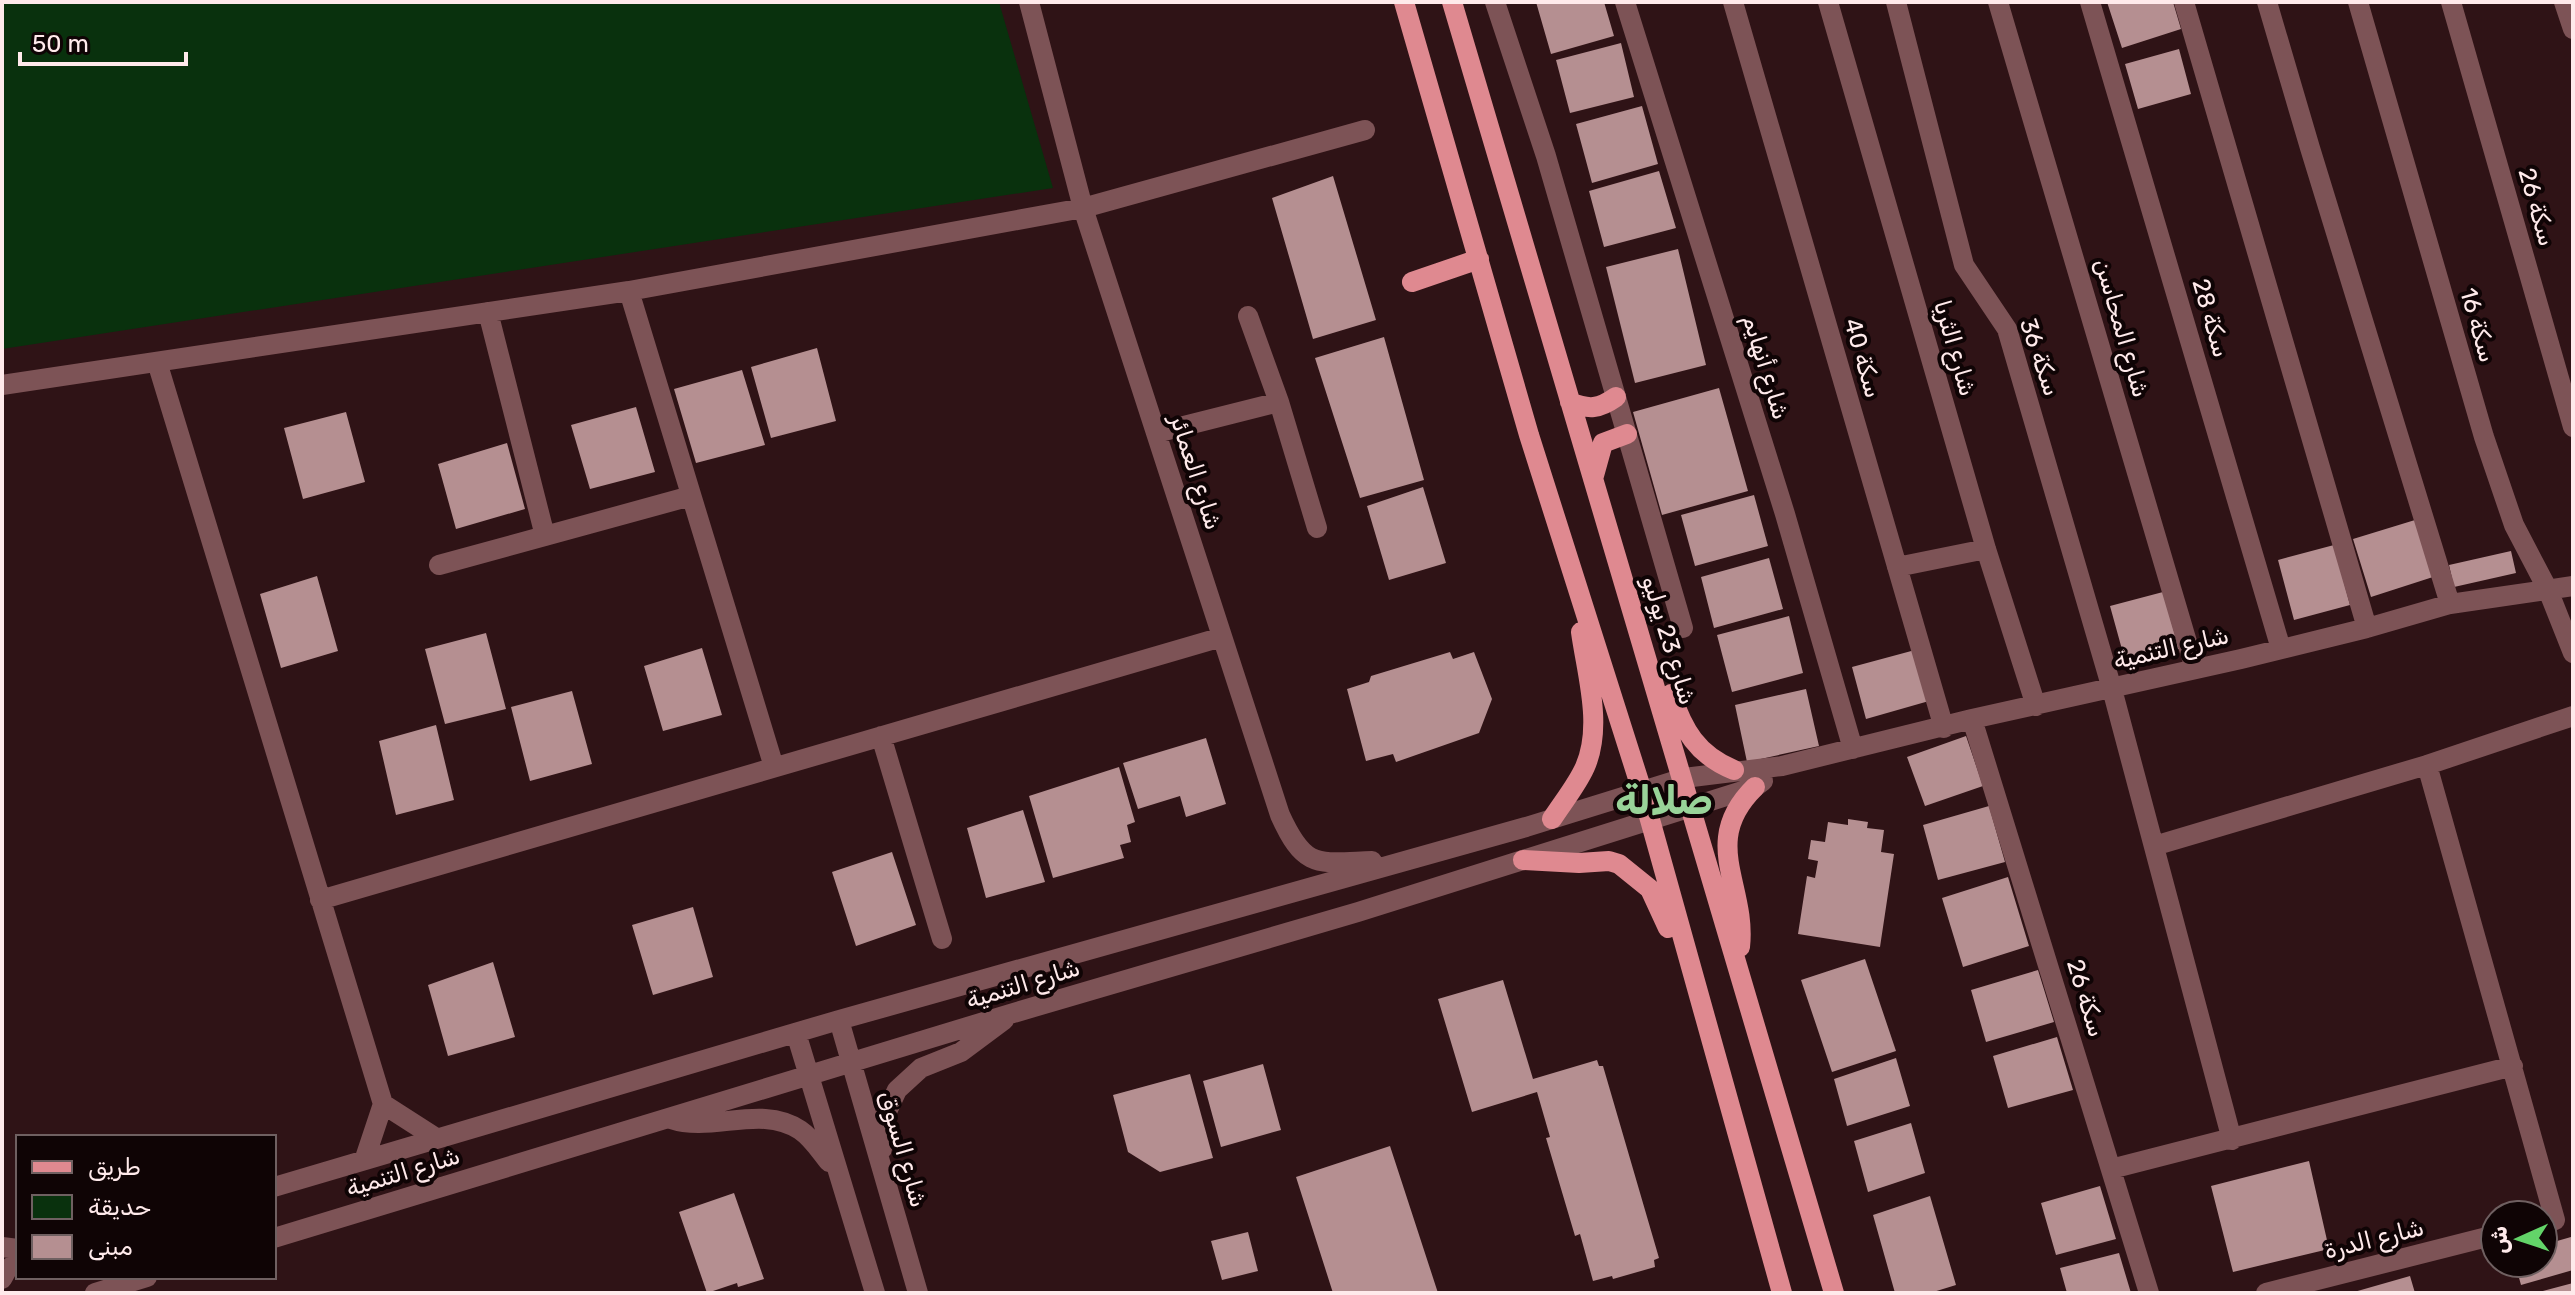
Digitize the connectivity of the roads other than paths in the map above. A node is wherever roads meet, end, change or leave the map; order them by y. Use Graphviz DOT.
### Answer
graph roads {
  1 [pos="1029,2"];
  2 [pos="1404,2"];
  3 [pos="1452,2"];
  4 [pos="1495,2"];
  5 [pos="1625,2"];
  6 [pos="1733,2"];
  7 [pos="1828,2"];
  8 [pos="1896,2"];
  9 [pos="1998,2"];
  10 [pos="2090,2"];
  11 [pos="2184,2"];
  12 [pos="2267,2"];
  13 [pos="2358,2"];
  14 [pos="2451,2"];
  15 [pos="2564,2"];
  16 [pos="2573,29"];
  17 [pos="1365,130"];
  18 [pos="1083,208"];
  19 [pos="1479,259"];
  20 [pos="1412,282"];
  21 [pos="629,291"];
  22 [pos="488,312"];
  23 [pos="1248,316"];
  24 [pos="157,362"];
  25 [pos="2,385"];
  26 [pos="1616,397"];
  27 [pos="1279,402"];
  28 [pos="1570,402"];
  29 [pos="2573,427"];
  30 [pos="1156,433"];
  31 [pos="1627,434"];
  32 [pos="1593,479"];
  33 [pos="691,496"];
  34 [pos="1317,528"];
  35 [pos="545,536"];
  36 [pos="1986,549"];
  37 [pos="439,565"];
  38 [pos="1897,567"];
  39 [pos="1575,585"];
  40 [pos="2573,586"];
  41 [pos="2548,590"];
  42 [pos="2450,604"];
  43 [pos="1635,620"];
  44 [pos="1683,628"];
  45 [pos="2367,628"];
  46 [pos="1222,637"];
  47 [pos="2281,649"];
  48 [pos="2573,653"];
  49 [pos="2195,669"];
  50 [pos="2112,689"];
  51 [pos="2036,706"];
  52 [pos="2573,716"];
  53 [pos="1972,719"];
  54 [pos="1944,728"];
  55 [pos="881,736"];
  56 [pos="1853,749"];
  57 [pos="2427,765"];
  58 [pos="1782,766"];
  59 [pos="774,767"];
  60 [pos="1734,770"];
  61 [pos="1684,778"];
  62 [pos="1755,787"];
  63 [pos="1642,791"];
  64 [pos="1691,805"];
  65 [pos="1650,818"];
  66 [pos="1552,819"];
  67 [pos="2154,846"];
  68 [pos="1523,860"];
  69 [pos="1402,861"];
  70 [pos="320,900"];
  71 [pos="942,939"];
  72 [pos="1736,958"];
  73 [pos="1693,976"];
  74 [pos="1010,1014"];
  75 [pos="839,1020"];
  76 [pos="796,1033"];
  77 [pos="851,1064"];
  78 [pos="2513,1066"];
  79 [pos="809,1077"];
  80 [pos="383,1104"];
  81 [pos="667,1118"];
  82 [pos="436,1138"];
  83 [pos="2232,1140"];
  84 [pos="365,1158"];
  85 [pos="882,1169"];
  86 [pos="2111,1169"];
  87 [pos="838,1174"];
  88 [pos="276,1186"];
  89 [pos="2551,1199"];
  90 [pos="276,1237"];
  91 [pos="2479,1239"];
  92 [pos="16,1263"];
  93 [pos="2,1279"];
  94 [pos="140,1279"];
  95 [pos="95,1293"];
  96 [pos="875,1293"];
  97 [pos="918,1293"];
  98 [pos="1782,1293"];
  99 [pos="1834,1293"];
  100 [pos="2149,1293"];
  101 [pos="2266,1293"];
  1 -- 18 [label="street, شارع العمائر"];
  2 -- 19 [label="main road"];
  3 -- 28 [label="main road, شارع 23 يوليو"];
  4 -- 26 [label="street"];
  5 -- 56 [label="street, شارع أنهايم"];
  6 -- 38 [label="street, سكة 40"];
  7 -- 36 [label="street, شارع الثريا"];
  8 -- 50 [label="street, سكة 36"];
  9 -- 49 [label="street, شارع المحاسن"];
  10 -- 47 [label="street, سكة 28"];
  11 -- 45 [label="street"];
  12 -- 42 [label="street"];
  13 -- 41 [label="street, سكة 16"];
  14 -- 29 [label="street, سكة 26"];
  15 -- 16 [label="street"];
  17 -- 18 [label="street"];
  18 -- 21 [label="street"];
  18 -- 30 [label="street, شارع العمائر"];
  19 -- 20 [label="main road"];
  19 -- 39 [label="main road"];
  21 -- 22 [label="street"];
  21 -- 33 [label="street"];
  22 -- 24 [label="street"];
  22 -- 35 [label="street"];
  23 -- 27 [label="street"];
  24 -- 25 [label="street"];
  24 -- 70 [label="street"];
  26 -- 28 [label="main road"];
  26 -- 31 [label="street"];
  27 -- 30 [label="street"];
  27 -- 34 [label="street"];
  28 -- 32 [label="main road, شارع 23 يوليو"];
  30 -- 46 [label="street, شارع العمائر"];
  31 -- 32 [label="main road"];
  31 -- 44 [label="street"];
  32 -- 43 [label="main road, شارع 23 يوليو"];
  33 -- 35 [label="street"];
  33 -- 59 [label="street"];
  35 -- 37 [label="street"];
  36 -- 38 [label="street"];
  36 -- 51 [label="street, شارع الثريا"];
  38 -- 54 [label="street, سكة 40"];
  39 -- 63 [label="main road"];
  39 -- 66 [label="main road"];
  40 -- 41 [label="street, شارع التنمية"];
  41 -- 42 [label="street, شارع التنمية"];
  41 -- 48 [label="street, سكة 16"];
  42 -- 45 [label="street, شارع التنمية"];
  43 -- 60 [label="main road"];
  43 -- 61 [label="main road, شارع 23 يوليو"];
  45 -- 47 [label="street, شارع التنمية"];
  46 -- 55 [label="street"];
  46 -- 69 [label="street, شارع العمائر"];
  47 -- 49 [label="street, شارع التنمية"];
  49 -- 50 [label="street, شارع التنمية"];
  50 -- 51 [label="street, شارع التنمية"];
  50 -- 67 [label="street, سكة 36"];
  51 -- 53 [label="street, شارع التنمية"];
  52 -- 57 [label="street"];
  53 -- 54 [label="street, شارع التنمية"];
  53 -- 86 [label="street, سكة 26"];
  54 -- 56 [label="street, شارع التنمية"];
  55 -- 59 [label="street"];
  55 -- 71 [label="street"];
  56 -- 58 [label="street, شارع التنمية"];
  57 -- 67 [label="street"];
  57 -- 78 [label="street"];
  58 -- 60 [label="street, شارع التنمية"];
  58 -- 62 [label="street, شارع التنمية"];
  59 -- 70 [label="street"];
  60 -- 61 [label="street, شارع التنمية"];
  61 -- 63 [label="street, شارع التنمية"];
  61 -- 64 [label="main road, شارع 23 يوليو"];
  62 -- 64 [label="street, شارع التنمية"];
  62 -- 72 [label="main road"];
  63 -- 65 [label="main road"];
  63 -- 66 [label="street, شارع التنمية"];
  64 -- 65 [label="street, شارع التنمية"];
  64 -- 72 [label="main road, شارع 23 يوليو"];
  65 -- 68 [label="street, شارع التنمية"];
  65 -- 73 [label="main road"];
  66 -- 69 [label="street, شارع التنمية"];
  67 -- 83 [label="street, سكة 36"];
  68 -- 73 [label="main road"];
  68 -- 74 [label="street, شارع التنمية"];
  69 -- 75 [label="street, شارع التنمية"];
  70 -- 80 [label="street"];
  72 -- 99 [label="main road, شارع 23 يوليو"];
  73 -- 98 [label="main road"];
  74 -- 77 [label="street, شارع التنمية"];
  74 -- 85 [label="street"];
  75 -- 76 [label="street, شارع التنمية"];
  75 -- 77 [label="street, شارع السوق"];
  76 -- 79 [label="street"];
  76 -- 82 [label="street, شارع التنمية"];
  77 -- 79 [label="street, شارع التنمية"];
  77 -- 85 [label="street, شارع السوق"];
  78 -- 83 [label="street"];
  78 -- 89 [label="street"];
  79 -- 81 [label="street, شارع التنمية"];
  79 -- 87 [label="street"];
  80 -- 82 [label="street"];
  80 -- 84 [label="street"];
  81 -- 87 [label="street"];
  81 -- 90 [label="street, شارع التنمية"];
  82 -- 84 [label="street, شارع التنمية"];
  83 -- 86 [label="street"];
  84 -- 88 [label="street, شارع التنمية"];
  85 -- 97 [label="street, شارع السوق"];
  86 -- 100 [label="street, سكة 26"];
  87 -- 96 [label="street"];
  91 -- 101 [label="street, شارع الدرة"];
  92 -- 93 [label="street"];
  94 -- 95 [label="street"];
}
